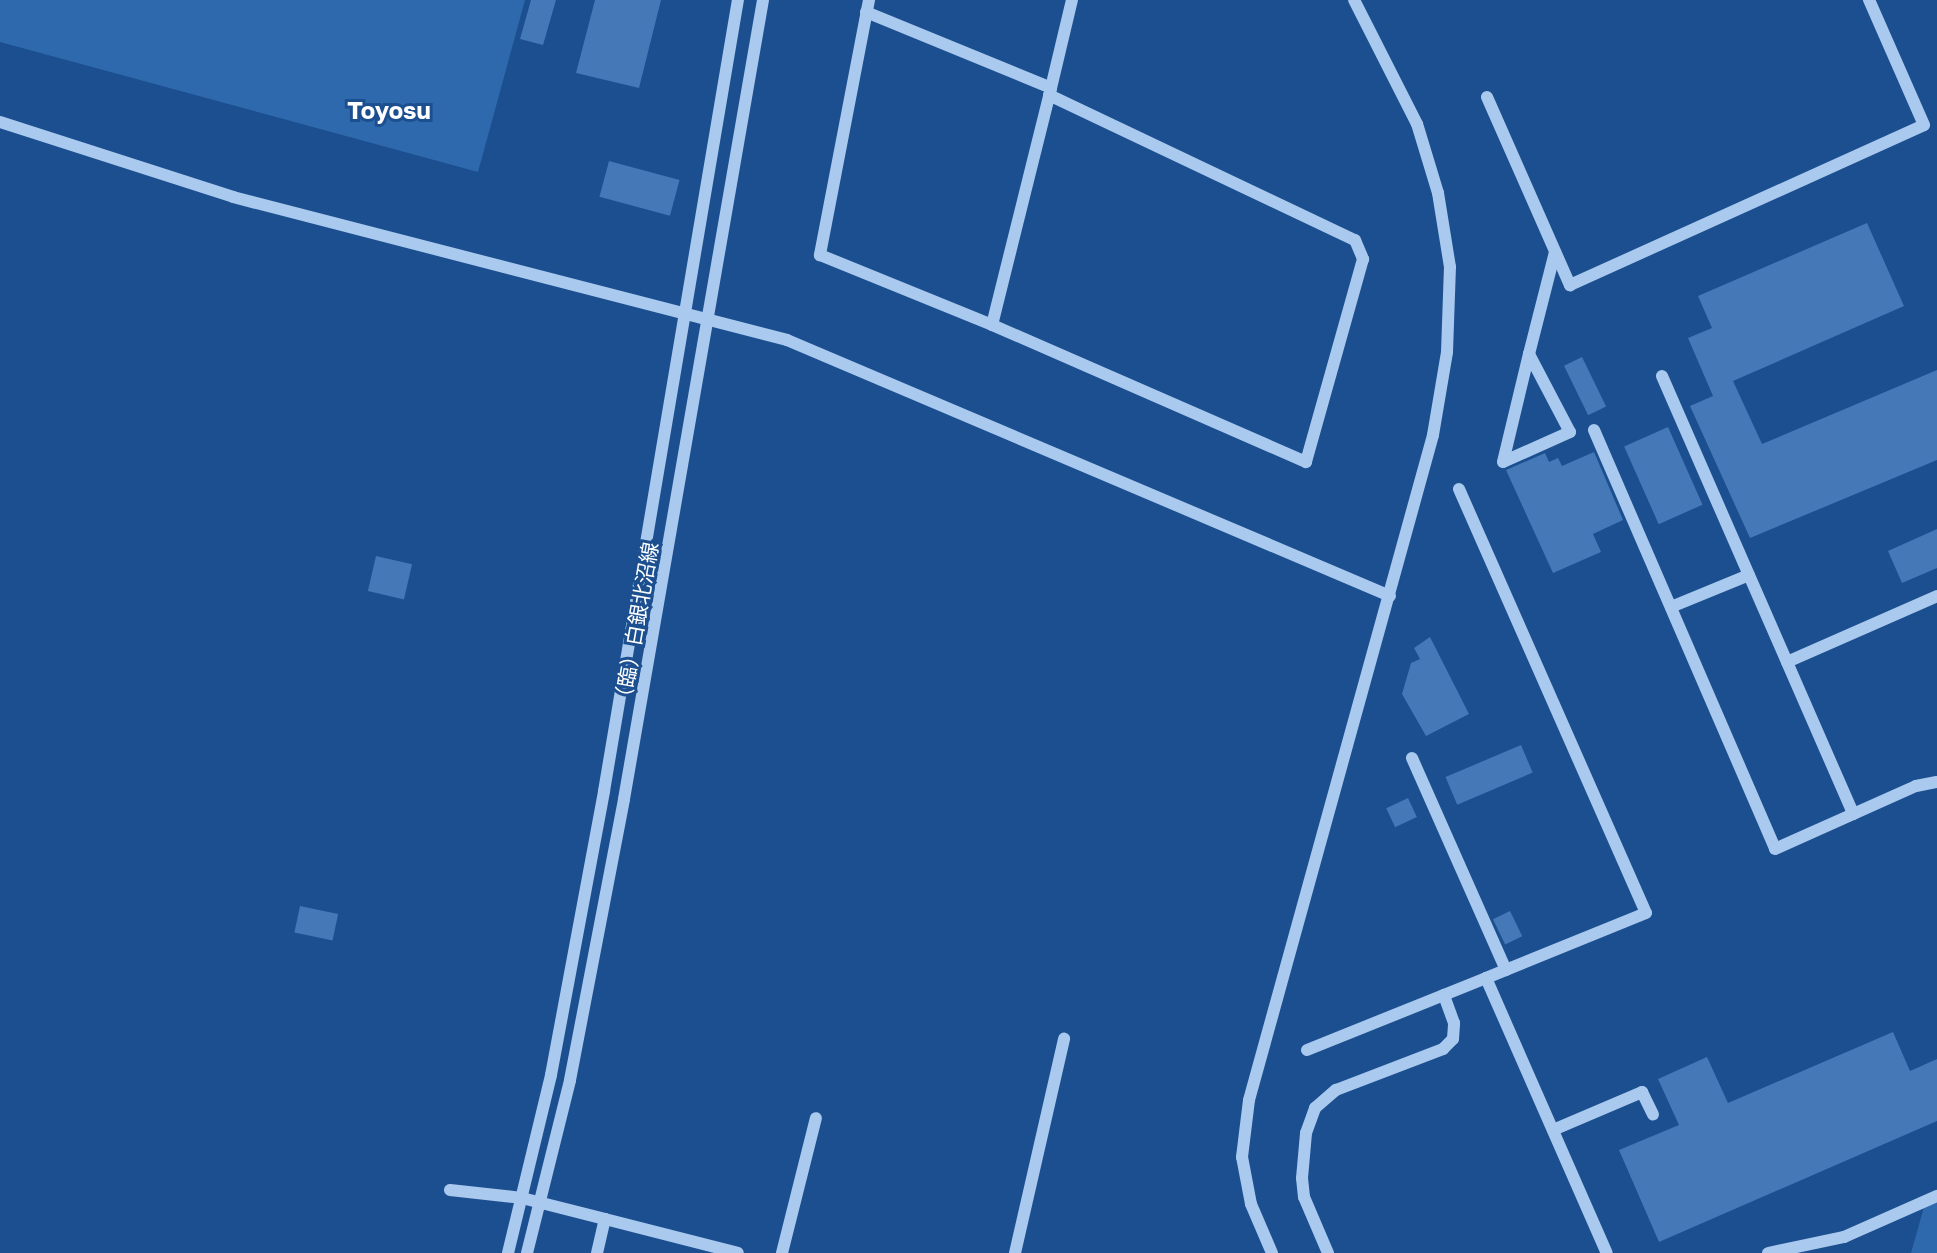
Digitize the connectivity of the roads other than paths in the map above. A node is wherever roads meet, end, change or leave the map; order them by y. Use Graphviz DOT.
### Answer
graph roads {
  1 [pos="738,0"];
  2 [pos="763,0"];
  3 [pos="1072,0"];
  4 [pos="1354,0"];
  5 [pos="1869,0"];
  6 [pos="867,6"];
  7 [pos="1050,92"];
  8 [pos="1487,97"];
  9 [pos="0,122"];
  10 [pos="1555,251"];
  11 [pos="683,313"];
  12 [pos="710,320"];
  13 [pos="992,325"];
  14 [pos="1529,354"];
  15 [pos="1662,376"];
  16 [pos="1594,430"];
  17 [pos="1459,489"];
  18 [pos="1749,575"];
  19 [pos="1390,596"];
  20 [pos="1937,596"];
  21 [pos="1671,607"];
  22 [pos="1787,662"];
  23 [pos="1412,758"];
  24 [pos="1937,782"];
  25 [pos="1853,814"];
  26 [pos="1506,970"];
  27 [pos="1486,978"];
  28 [pos="1444,995"];
  29 [pos="1064,1039"];
  30 [pos="1307,1050"];
  31 [pos="1653,1115"];
  32 [pos="816,1118"];
  33 [pos="1553,1130"];
  34 [pos="450,1190"];
  35 [pos="1937,1196"];
  36 [pos="522,1198"];
  37 [pos="539,1203"];
  38 [pos="605,1219"];
  39 [pos="508,1253"];
  40 [pos="527,1253"];
  41 [pos="597,1253"];
  42 [pos="738,1253"];
  43 [pos="782,1253"];
  44 [pos="1015,1253"];
  45 [pos="1272,1253"];
  46 [pos="1328,1253"];
  47 [pos="1607,1253"];
  48 [pos="1768,1253"];
  1 -- 11 [label="street, （臨）白銀北沼線"];
  2 -- 12 [label="street, （臨）白銀北沼線"];
  3 -- 7 [label="street"];
  4 -- 19 [label="street"];
  5 -- 10 [label="street"];
  6 -- 7 [label="street"];
  6 -- 13 [label="street"];
  7 -- 13 [label="street"];
  7 -- 13 [label="street"];
  8 -- 10 [label="street"];
  9 -- 11 [label="street"];
  10 -- 14 [label="street"];
  11 -- 12 [label="street"];
  11 -- 36 [label="street, （臨）白銀北沼線"];
  12 -- 19 [label="street"];
  12 -- 37 [label="street, （臨）白銀北沼線"];
  14 -- 14 [label="street"];
  15 -- 18 [label="street"];
  16 -- 21 [label="street"];
  17 -- 26 [label="street"];
  18 -- 21 [label="street"];
  18 -- 22 [label="street"];
  19 -- 45 [label="street"];
  20 -- 22 [label="street"];
  21 -- 25 [label="street"];
  22 -- 25 [label="street"];
  23 -- 26 [label="street"];
  24 -- 25 [label="street"];
  26 -- 27 [label="street"];
  27 -- 28 [label="street"];
  27 -- 33 [label="street"];
  28 -- 30 [label="street"];
  28 -- 46 [label="street"];
  29 -- 44 [label="street"];
  31 -- 33 [label="street"];
  32 -- 43 [label="street"];
  33 -- 47 [label="street"];
  34 -- 36 [label="street"];
  35 -- 48 [label="street"];
  36 -- 37 [label="street"];
  36 -- 39 [label="street, （臨）白銀北沼線"];
  37 -- 38 [label="street"];
  37 -- 40 [label="street, （臨）白銀北沼線"];
  38 -- 41 [label="street"];
  38 -- 42 [label="street"];
}
